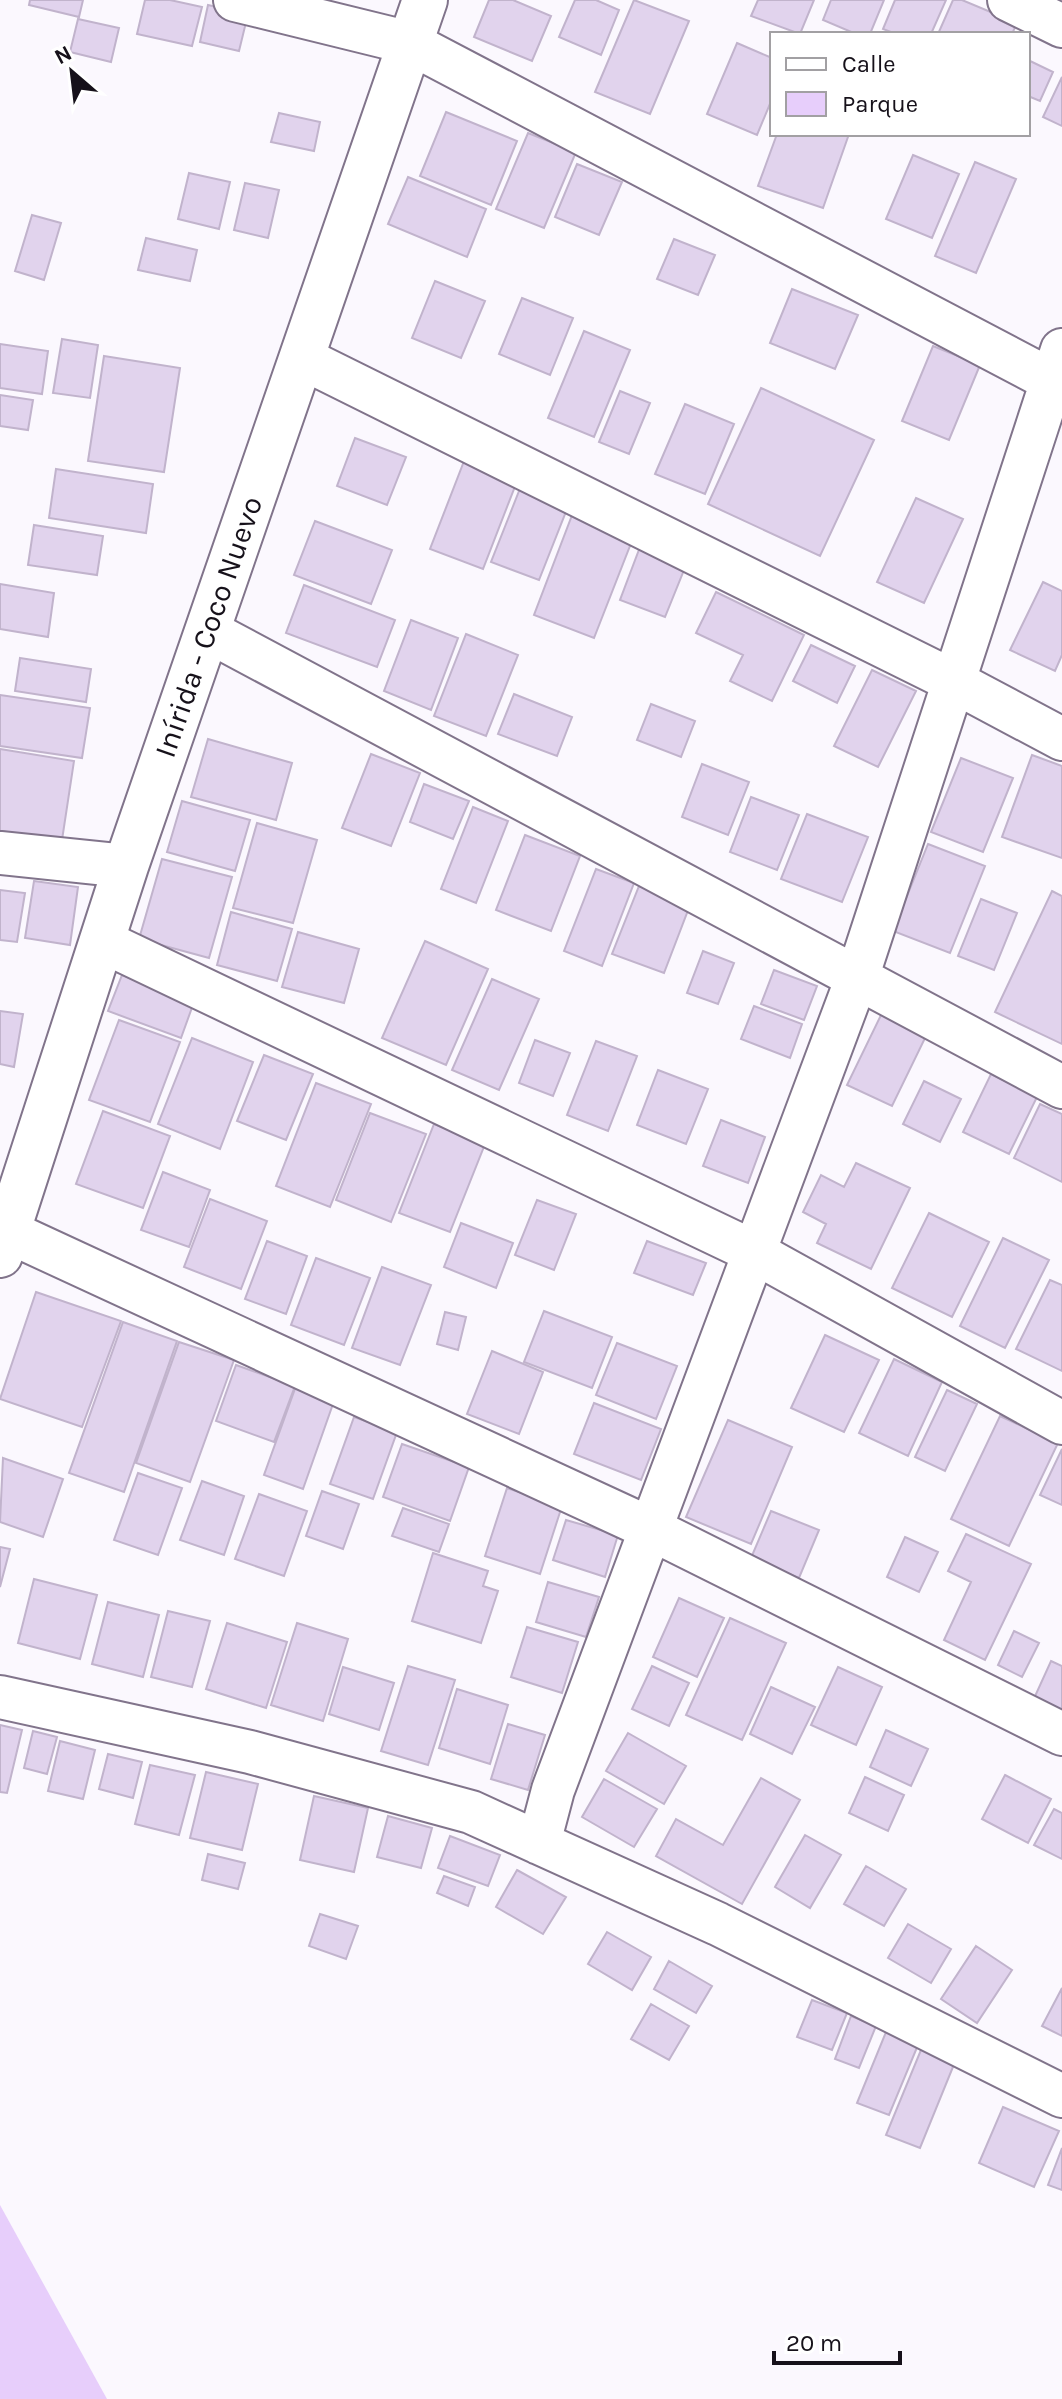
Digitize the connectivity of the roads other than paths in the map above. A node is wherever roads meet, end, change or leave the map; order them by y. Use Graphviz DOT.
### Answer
graph roads {
  1 [pos="235,0"];
  2 [pos="425,0"];
  3 [pos="1009,0"];
  4 [pos="1062,26"];
  5 [pos="410,43"];
  6 [pos="302,358"];
  7 [pos="1058,372"];
  8 [pos="208,631"];
  9 [pos="953,681"];
  10 [pos="1062,739"];
  11 [pos="0,853"];
  12 [pos="126,866"];
  13 [pos="102,941"];
  14 [pos="858,975"];
  15 [pos="1062,1087"];
  16 [pos="5,1244"];
  17 [pos="752,1251"];
  18 [pos="1062,1423"];
  19 [pos="649,1528"];
  20 [pos="0,1697"];
  21 [pos="1062,1734"];
  22 [pos="539,1843"];
  23 [pos="1062,2096"];
  1 -- 5 [label="street"];
  2 -- 5 [label="street, Inírida - Coco Nuevo"];
  3 -- 4 [label="street"];
  5 -- 6 [label="street, Inírida - Coco Nuevo"];
  5 -- 7 [label="street"];
  6 -- 8 [label="street, Inírida - Coco Nuevo"];
  6 -- 9 [label="street"];
  7 -- 9 [label="street"];
  8 -- 12 [label="street, Inírida - Coco Nuevo"];
  8 -- 14 [label="street"];
  9 -- 10 [label="street"];
  9 -- 14 [label="street"];
  11 -- 12 [label="street"];
  12 -- 13 [label="street, Inírida - Coco Nuevo"];
  13 -- 16 [label="street, Inírida - Coco Nuevo"];
  13 -- 17 [label="street"];
  14 -- 15 [label="street"];
  14 -- 17 [label="street"];
  16 -- 19 [label="street"];
  17 -- 18 [label="street"];
  17 -- 19 [label="street"];
  19 -- 21 [label="street"];
  19 -- 22 [label="street"];
  20 -- 22 [label="street"];
  22 -- 23 [label="street"];
}
